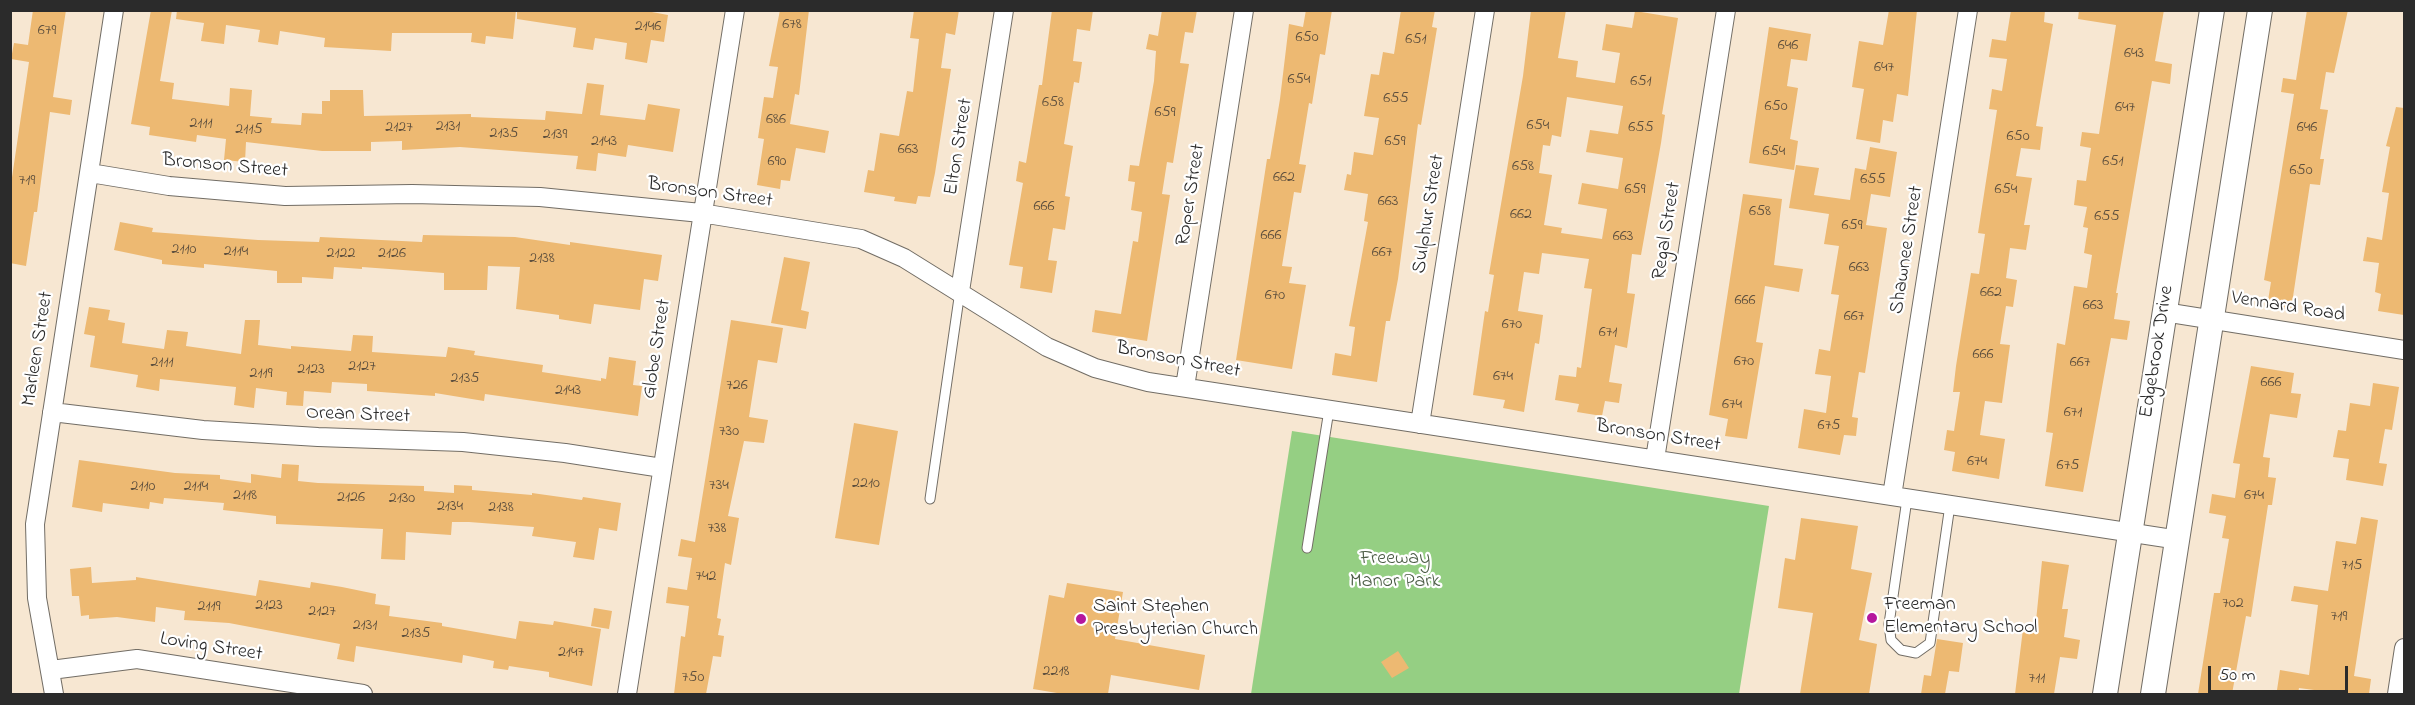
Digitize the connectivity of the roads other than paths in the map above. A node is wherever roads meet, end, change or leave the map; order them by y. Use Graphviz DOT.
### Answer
graph roads {
  1 [pos="114,10"];
  2 [pos="735,10"];
  3 [pos="1004,10"];
  4 [pos="1244,10"];
  5 [pos="1485,10"];
  6 [pos="1726,10"];
  7 [pos="1968,10"];
  8 [pos="2212,10"];
  9 [pos="2260,10"];
  10 [pos="90,173"];
  11 [pos="701,213"];
  12 [pos="960,291"];
  13 [pos="2164,312"];
  14 [pos="2211,318"];
  15 [pos="2404,350"];
  16 [pos="1185,387"];
  17 [pos="1329,410"];
  18 [pos="52,412"];
  19 [pos="1420,424"];
  20 [pos="1655,459"];
  21 [pos="662,468"];
  22 [pos="1900,498"];
  23 [pos="930,499"];
  24 [pos="1950,505"];
  25 [pos="2130,532"];
  26 [pos="2178,540"];
  27 [pos="1307,548"];
  28 [pos="2404,648"];
  29 [pos="51,670"];
  30 [pos="54,694"];
  31 [pos="363,694"];
  32 [pos="627,694"];
  33 [pos="2105,694"];
  34 [pos="2153,694"];
  35 [pos="2397,694"];
  1 -- 10 [label="street, Marleen Street"];
  2 -- 11 [label="street, Globe Street"];
  3 -- 12 [label="street, Elton Street"];
  4 -- 16 [label="street, Roper Street"];
  5 -- 19 [label="street, Sulphur Street"];
  6 -- 20 [label="street, Regal Street"];
  7 -- 22 [label="street, Shawnee Street"];
  8 -- 13 [label="main road, Edgebrook Drive"];
  9 -- 14 [label="main road"];
  10 -- 11 [label="street, Bronson Street"];
  10 -- 18 [label="street, Marleen Street"];
  11 -- 12 [label="street, Bronson Street"];
  11 -- 21 [label="street, Globe Street"];
  12 -- 16 [label="street, Bronson Street"];
  12 -- 23 [label="lane"];
  13 -- 14 [label="street, Vennard Road"];
  13 -- 25 [label="main road, Edgebrook Drive"];
  14 -- 15 [label="street, Vennard Road"];
  14 -- 26 [label="main road"];
  16 -- 17 [label="street, Bronson Street"];
  17 -- 19 [label="street, Bronson Street"];
  17 -- 27 [label="lane"];
  18 -- 21 [label="street, Orean Street"];
  18 -- 29 [label="street, Marleen Street"];
  19 -- 20 [label="street, Bronson Street"];
  20 -- 22 [label="street, Bronson Street"];
  21 -- 32 [label="street, Globe Street"];
  22 -- 24 [label="street, Bronson Street"];
  22 -- 24 [label="lane"];
  24 -- 25 [label="street, Bronson Street"];
  25 -- 26 [label="street, Bronson Street"];
  25 -- 33 [label="main road, Edgebrook Drive"];
  26 -- 34 [label="main road"];
  28 -- 35 [label="street"];
  29 -- 30 [label="street, Marleen Street"];
  29 -- 31 [label="street, Loving Street"];
}
